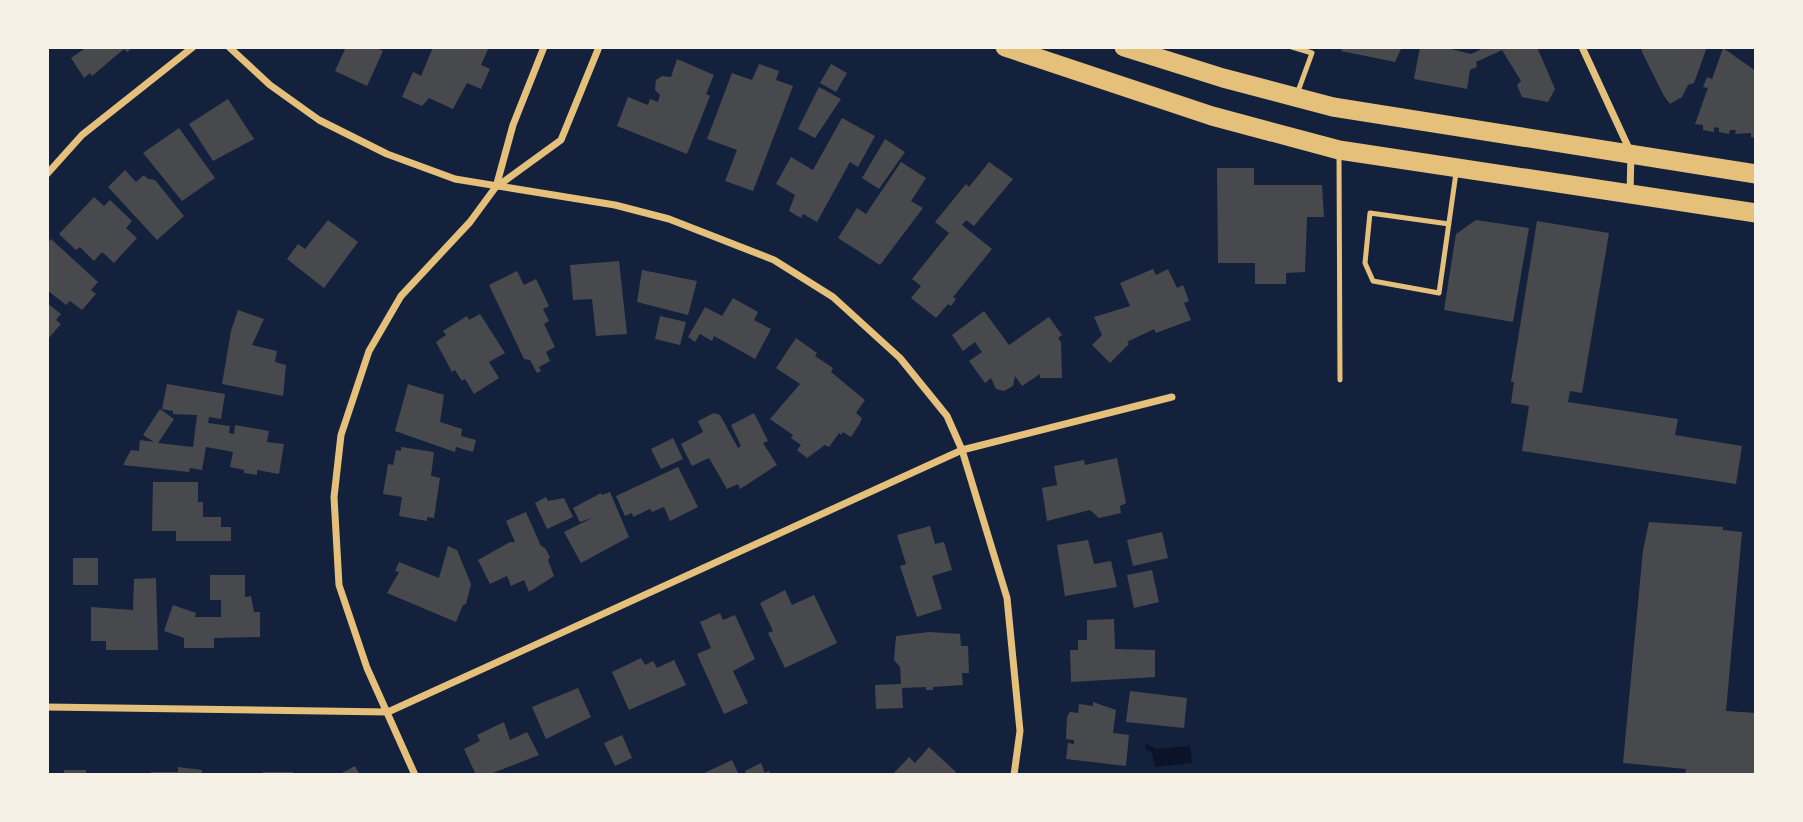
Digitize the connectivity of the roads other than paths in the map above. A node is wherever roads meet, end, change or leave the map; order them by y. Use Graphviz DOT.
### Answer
graph roads {
  1 [pos="193,47"];
  2 [pos="229,47"];
  3 [pos="544,47"];
  4 [pos="599,47"];
  5 [pos="1005,47"];
  6 [pos="1124,47"];
  7 [pos="1292,47"];
  8 [pos="1582,47"];
  9 [pos="1295,97"];
  10 [pos="1339,150"];
  11 [pos="1631,153"];
  12 [pos="1457,166"];
  13 [pos="47,174"];
  14 [pos="1756,174"];
  15 [pos="495,188"];
  16 [pos="1630,193"];
  17 [pos="1756,213"];
  18 [pos="1449,224"];
  19 [pos="1340,380"];
  20 [pos="1172,397"];
  21 [pos="962,450"];
  22 [pos="47,707"];
  23 [pos="388,712"];
  24 [pos="415,775"];
  25 [pos="1014,775"];
  1 -- 13 [label="street"];
  2 -- 15 [label="street"];
  3 -- 15 [label="street"];
  4 -- 15 [label="street"];
  5 -- 10 [label="highway"];
  6 -- 9 [label="highway"];
  7 -- 9 [label="lane"];
  8 -- 11 [label="street"];
  9 -- 11 [label="highway"];
  10 -- 12 [label="highway"];
  10 -- 19 [label="lane"];
  11 -- 14 [label="highway"];
  11 -- 16 [label="street"];
  12 -- 16 [label="highway"];
  12 -- 18 [label="lane"];
  15 -- 21 [label="street"];
  15 -- 23 [label="street"];
  16 -- 17 [label="highway"];
  18 -- 18 [label="lane"];
  20 -- 21 [label="street"];
  21 -- 23 [label="street"];
  21 -- 25 [label="street"];
  22 -- 23 [label="street"];
  23 -- 24 [label="street"];
}
